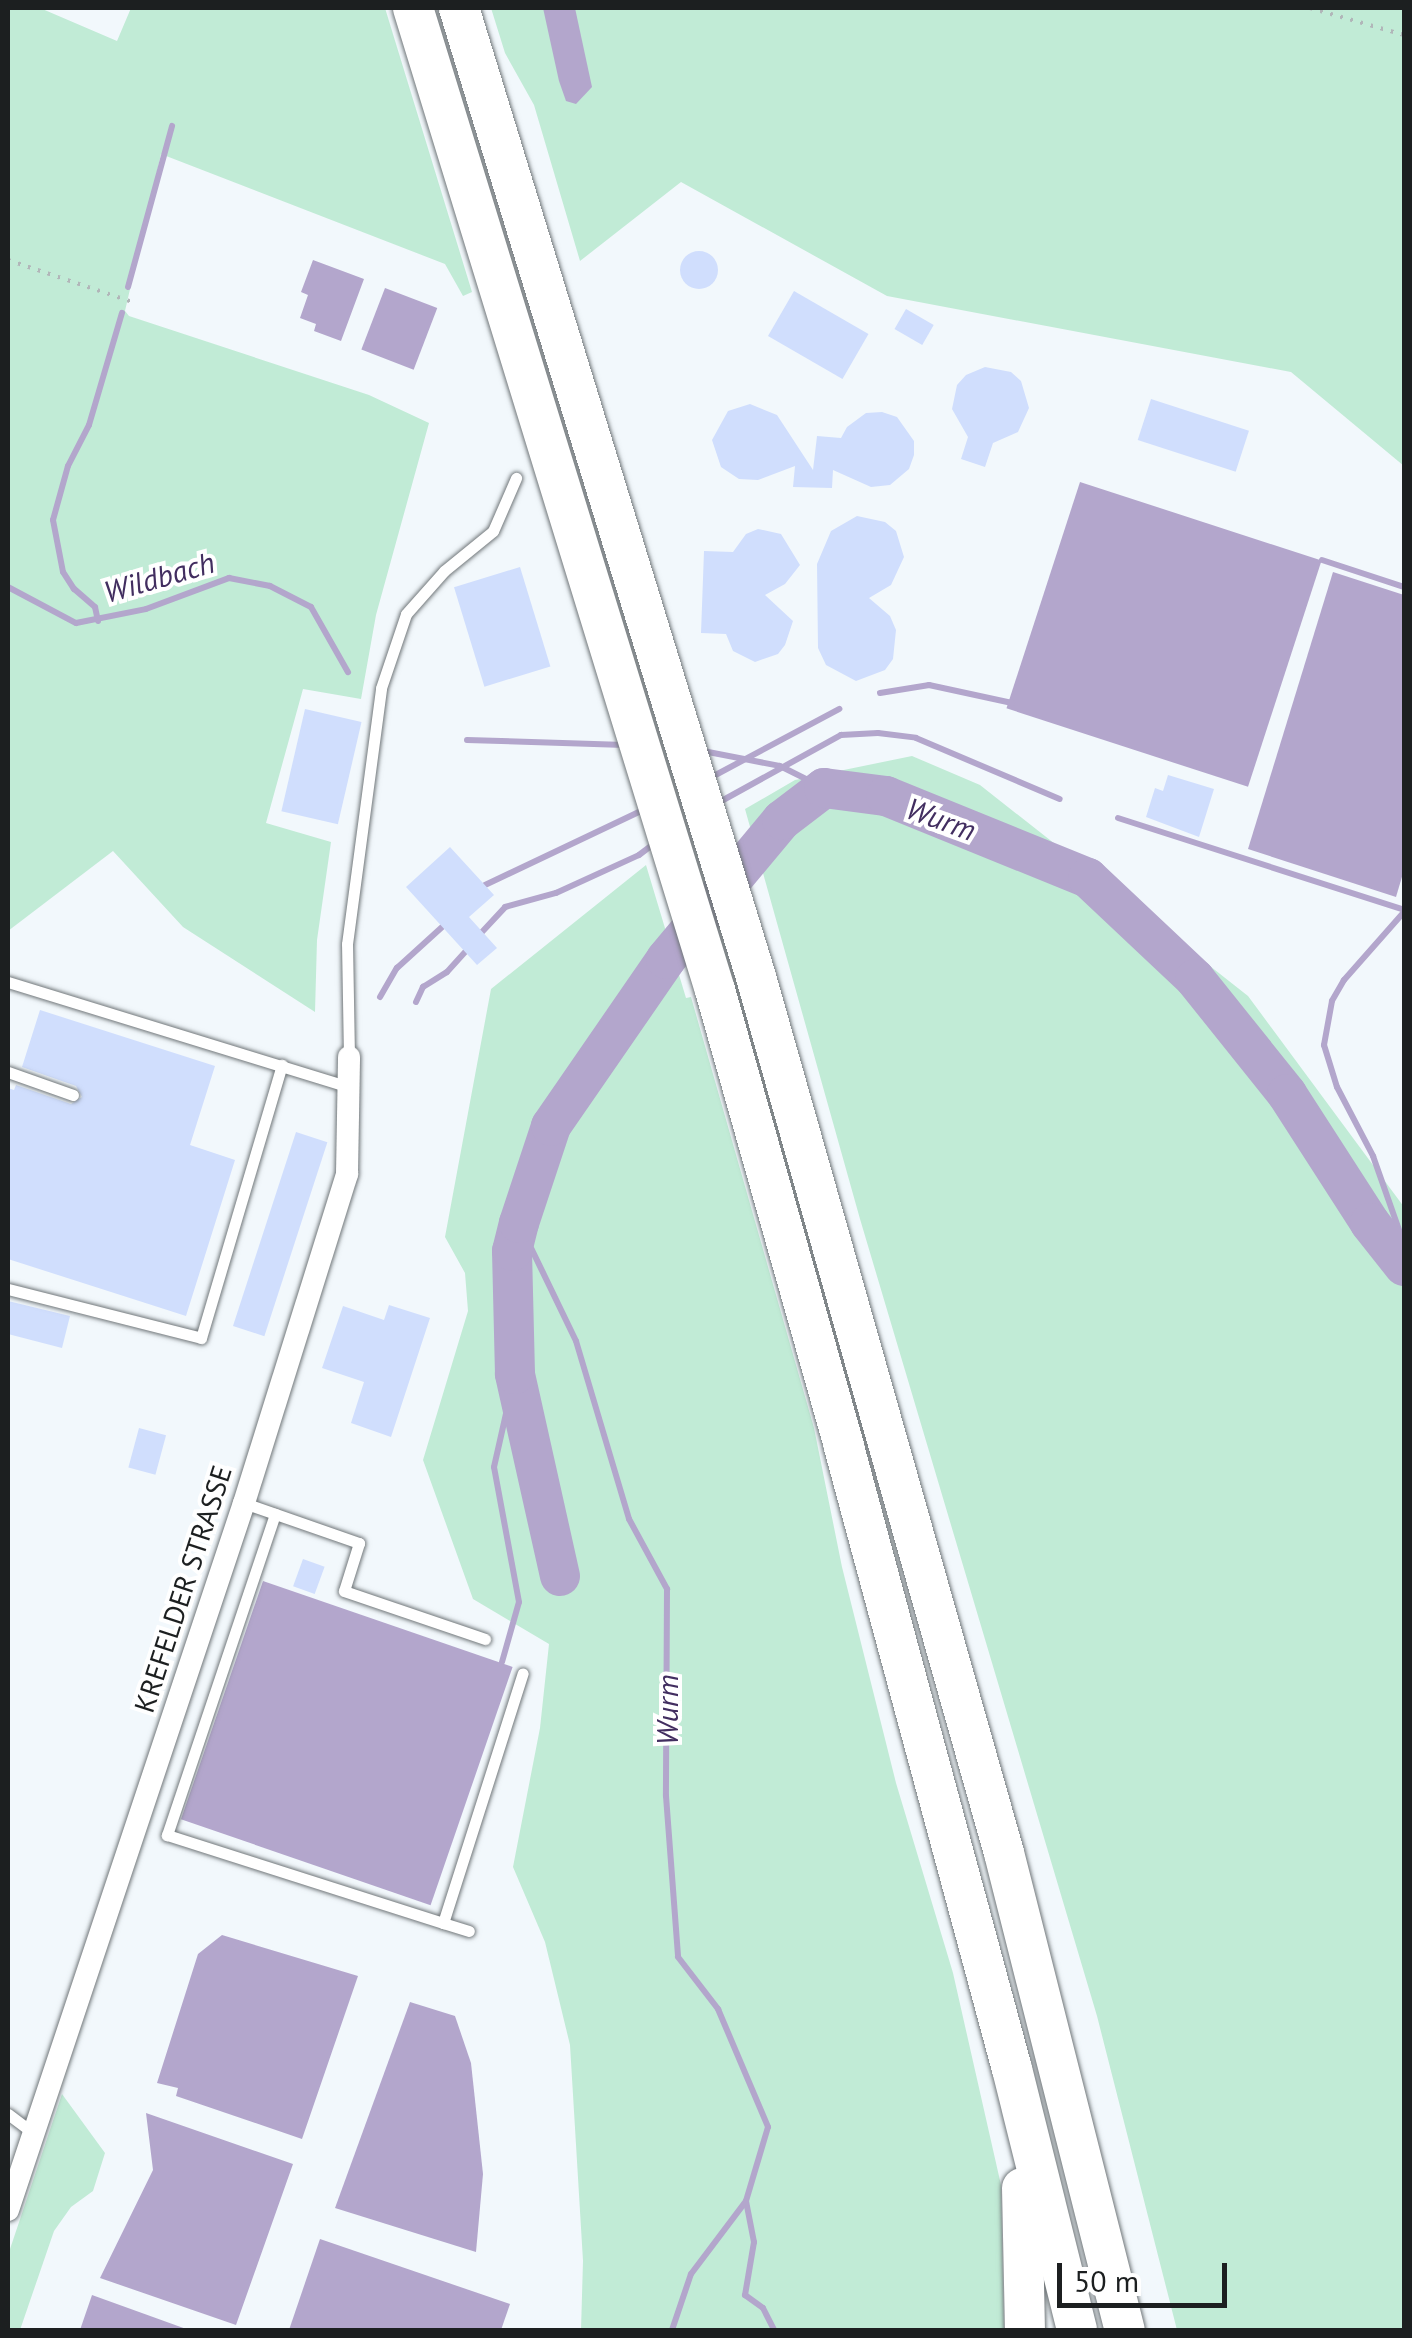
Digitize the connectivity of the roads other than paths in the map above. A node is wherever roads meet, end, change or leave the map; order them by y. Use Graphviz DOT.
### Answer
graph roads {
  1 [pos="413,8"];
  2 [pos="459,8"];
  3 [pos="516,478"];
  4 [pos="8,982"];
  5 [pos="349,1056"];
  6 [pos="282,1065"];
  7 [pos="8,1072"];
  8 [pos="349,1087"];
  9 [pos="73,1094"];
  10 [pos="8,1289"];
  11 [pos="244,1503"];
  12 [pos="275,1514"];
  13 [pos="485,1639"];
  14 [pos="523,1673"];
  15 [pos="443,1923"];
  16 [pos="469,1930"];
  17 [pos="1012,2069"];
  18 [pos="8,2114"];
  19 [pos="33,2133"];
  20 [pos="8,2210"];
  21 [pos="1026,2330"];
  22 [pos="1077,2330"];
  23 [pos="1125,2330"];
  1 -- 17 [label="highway"];
  2 -- 23 [label="highway"];
  3 -- 5 [label="lane"];
  4 -- 6 [label="lane"];
  5 -- 8 [label="street, KREFELDER STRASSE"];
  6 -- 8 [label="lane"];
  6 -- 10 [label="lane"];
  7 -- 9 [label="lane"];
  8 -- 11 [label="street, KREFELDER STRASSE"];
  11 -- 12 [label="lane"];
  11 -- 19 [label="street, KREFELDER STRASSE"];
  12 -- 13 [label="lane"];
  12 -- 15 [label="lane"];
  14 -- 15 [label="lane"];
  15 -- 16 [label="lane"];
  17 -- 21 [label="highway"];
  17 -- 22 [label="highway"];
  18 -- 19 [label="lane"];
  19 -- 20 [label="street, KREFELDER STRASSE"];
}
